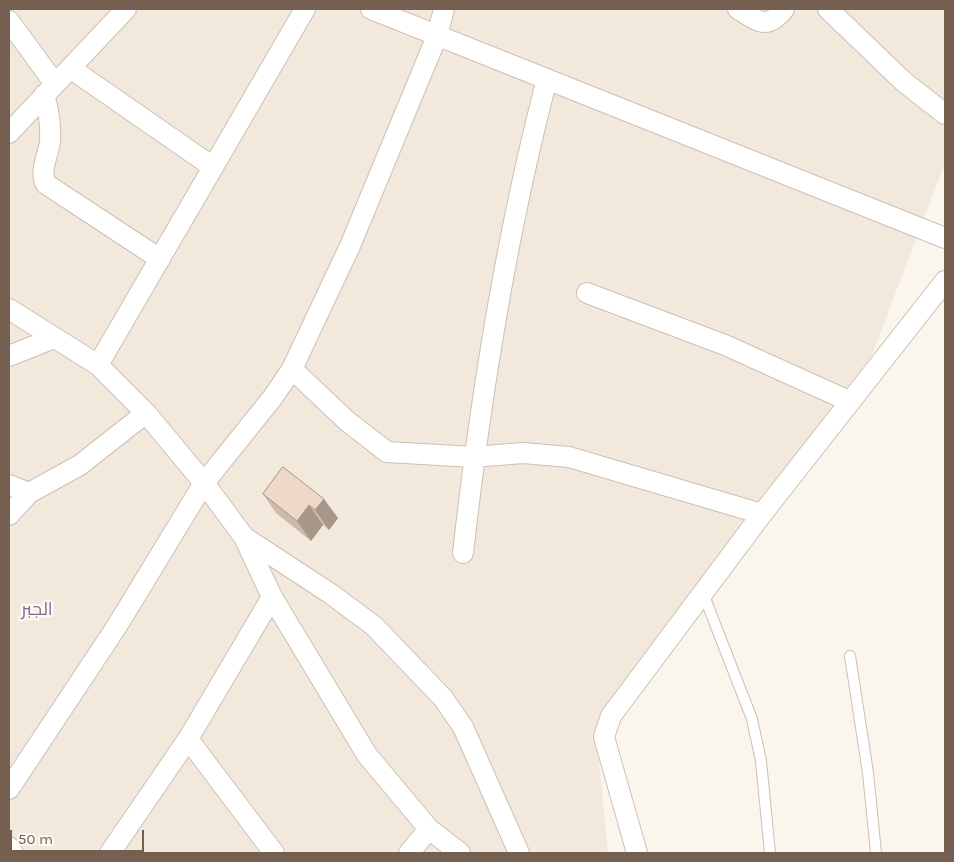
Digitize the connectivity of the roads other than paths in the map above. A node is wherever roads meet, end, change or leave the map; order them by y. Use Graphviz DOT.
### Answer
graph roads {
  1 [pos="126,9"];
  2 [pos="305,9"];
  3 [pos="371,9"];
  4 [pos="444,9"];
  5 [pos="738,9"];
  6 [pos="784,9"];
  7 [pos="828,9"];
  8 [pos="9,21"];
  9 [pos="437,36"];
  10 [pos="70,68"];
  11 [pos="547,79"];
  12 [pos="50,89"];
  13 [pos="945,114"];
  14 [pos="9,133"];
  15 [pos="213,167"];
  16 [pos="945,238"];
  17 [pos="160,259"];
  18 [pos="945,281"];
  19 [pos="587,293"];
  20 [pos="9,309"];
  21 [pos="54,338"];
  22 [pos="9,356"];
  23 [pos="98,365"];
  24 [pos="292,369"];
  25 [pos="849,401"];
  26 [pos="146,413"];
  27 [pos="474,457"];
  28 [pos="204,483"];
  29 [pos="9,486"];
  30 [pos="29,493"];
  31 [pos="9,514"];
  32 [pos="762,514"];
  33 [pos="244,537"];
  34 [pos="463,553"];
  35 [pos="703,593"];
  36 [pos="272,596"];
  37 [pos="850,656"];
  38 [pos="188,738"];
  39 [pos="9,789"];
  40 [pos="429,828"];
  41 [pos="9,847"];
  42 [pos="13,853"];
  43 [pos="110,853"];
  44 [pos="274,853"];
  45 [pos="409,853"];
  46 [pos="460,853"];
  47 [pos="518,853"];
  48 [pos="636,853"];
  49 [pos="770,853"];
  50 [pos="876,853"];
  1 -- 10 [label="street"];
  2 -- 15 [label="street"];
  3 -- 9 [label="street"];
  4 -- 9 [label="street"];
  5 -- 6 [label="street"];
  7 -- 13 [label="street"];
  8 -- 12 [label="street"];
  9 -- 11 [label="street"];
  9 -- 24 [label="street"];
  10 -- 12 [label="street"];
  10 -- 15 [label="street"];
  11 -- 16 [label="street"];
  11 -- 27 [label="street"];
  12 -- 14 [label="street"];
  12 -- 17 [label="street"];
  15 -- 17 [label="street"];
  17 -- 23 [label="street"];
  18 -- 25 [label="street"];
  19 -- 25 [label="street"];
  20 -- 21 [label="street"];
  21 -- 22 [label="street"];
  21 -- 23 [label="street"];
  23 -- 26 [label="street"];
  24 -- 27 [label="street"];
  24 -- 28 [label="street"];
  25 -- 32 [label="street"];
  26 -- 28 [label="street"];
  26 -- 30 [label="street"];
  27 -- 32 [label="street"];
  27 -- 34 [label="street"];
  28 -- 33 [label="street"];
  28 -- 39 [label="street"];
  29 -- 30 [label="street"];
  30 -- 31 [label="street"];
  32 -- 35 [label="street"];
  33 -- 36 [label="street"];
  33 -- 47 [label="street"];
  35 -- 48 [label="street"];
  35 -- 49 [label="lane"];
  36 -- 38 [label="street"];
  36 -- 40 [label="street"];
  37 -- 50 [label="lane"];
  38 -- 43 [label="street"];
  38 -- 44 [label="street"];
  40 -- 45 [label="street"];
  40 -- 46 [label="street"];
  41 -- 42 [label="street"];
}
